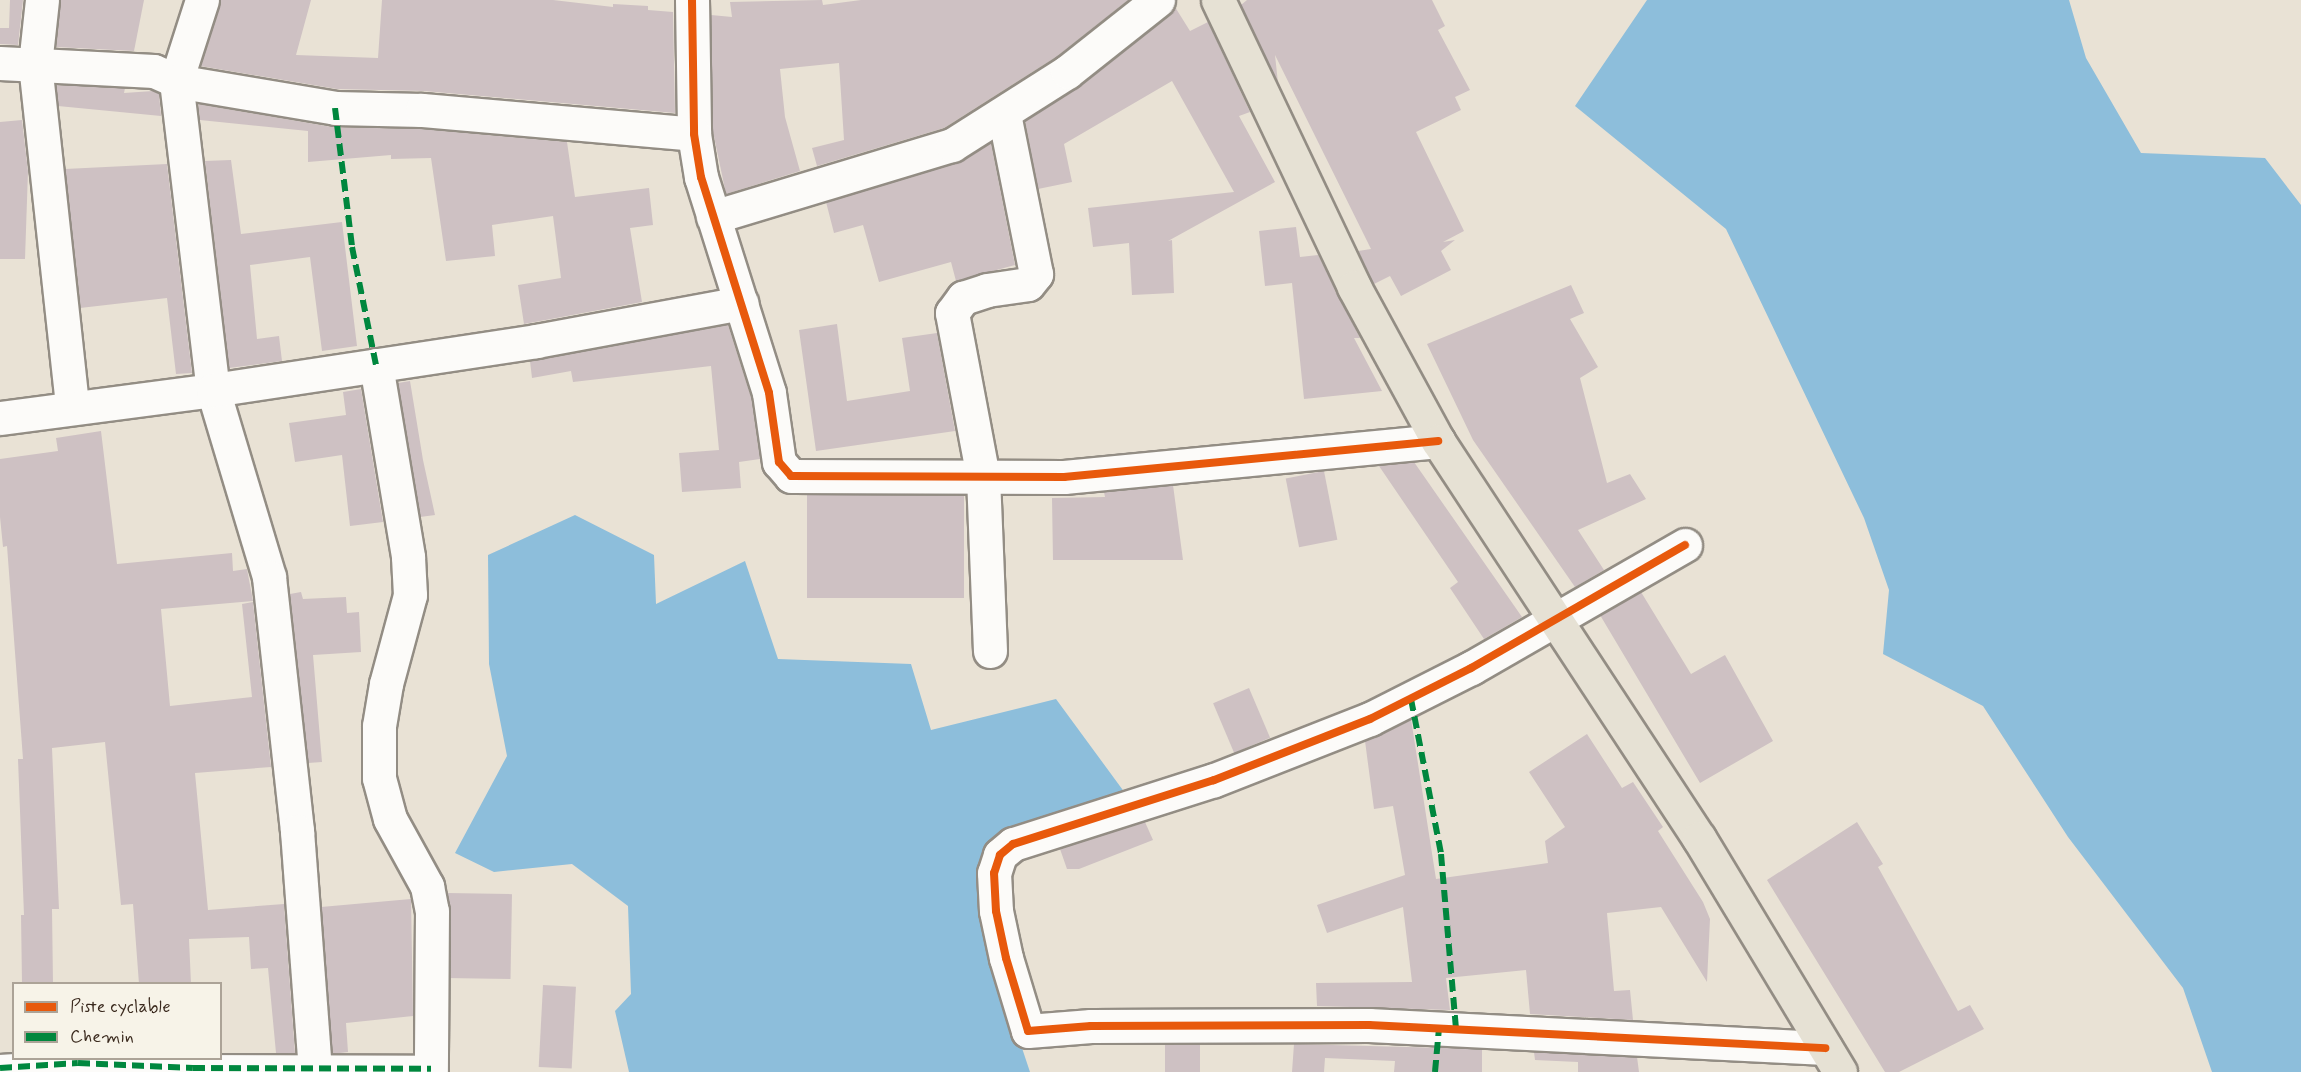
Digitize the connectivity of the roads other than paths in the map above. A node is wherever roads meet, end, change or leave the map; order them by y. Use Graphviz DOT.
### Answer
graph roads {
  1 [pos="42,0"];
  2 [pos="202,0"];
  3 [pos="692,0"];
  4 [pos="1158,0"];
  5 [pos="1218,0"];
  6 [pos="0,63"];
  7 [pos="35,64"];
  8 [pos="176,81"];
  9 [pos="1004,114"];
  10 [pos="694,134"];
  11 [pos="713,218"];
  12 [pos="742,303"];
  13 [pos="376,365"];
  14 [pos="213,390"];
  15 [pos="72,406"];
  16 [pos="0,418"];
  17 [pos="1438,441"];
  18 [pos="983,477"];
  19 [pos="1685,545"];
  20 [pos="1554,617"];
  21 [pos="990,651"];
  22 [pos="1832,1060"];
  23 [pos="0,1068"];
  24 [pos="315,1070"];
  25 [pos="431,1070"];
  1 -- 7 [label="street"];
  2 -- 8 [label="street"];
  3 -- 10 [label="street"];
  4 -- 9 [label="street"];
  5 -- 17 [label="main road"];
  6 -- 7 [label="street"];
  7 -- 8 [label="street"];
  7 -- 15 [label="street"];
  8 -- 10 [label="street"];
  8 -- 14 [label="street"];
  9 -- 11 [label="street"];
  9 -- 18 [label="street"];
  10 -- 11 [label="street"];
  11 -- 12 [label="street"];
  12 -- 13 [label="street"];
  12 -- 18 [label="street"];
  13 -- 14 [label="street"];
  13 -- 25 [label="street"];
  14 -- 15 [label="street"];
  14 -- 24 [label="street"];
  15 -- 16 [label="street"];
  17 -- 18 [label="street"];
  17 -- 20 [label="main road"];
  18 -- 21 [label="street"];
  19 -- 20 [label="street"];
  20 -- 22 [label="main road"];
  20 -- 22 [label="street"];
  23 -- 24 [label="street"];
  24 -- 25 [label="street"];
}
